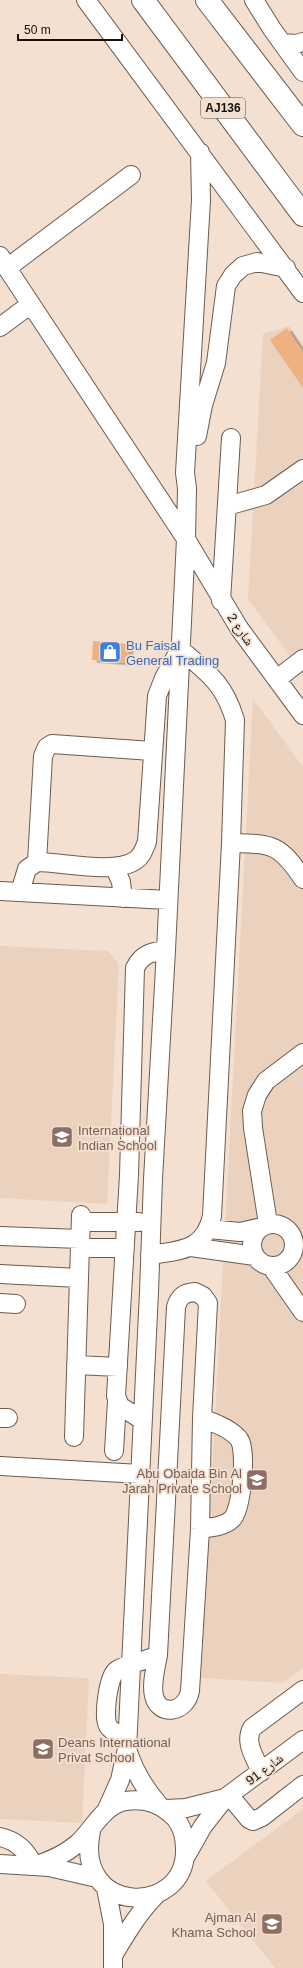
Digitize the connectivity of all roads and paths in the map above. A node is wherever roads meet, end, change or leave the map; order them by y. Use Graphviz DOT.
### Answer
graph roads {
  1 [pos="86,0"];
  2 [pos="143,0"];
  3 [pos="207,0"];
  4 [pos="261,5"];
  5 [pos="303,42"];
  6 [pos="282,43"];
  7 [pos="303,72"];
  8 [pos="303,125"];
  9 [pos="200,152"];
  10 [pos="131,175"];
  11 [pos="303,215"];
  12 [pos="4,262"];
  13 [pos="286,268"];
  14 [pos="303,293"];
  15 [pos="31,304"];
  16 [pos="0,326"];
  17 [pos="231,438"];
  18 [pos="303,469"];
  19 [pos="187,488"];
  20 [pos="227,506"];
  21 [pos="186,539"];
  22 [pos="221,601"];
  23 [pos="180,649"];
  24 [pos="303,659"];
  25 [pos="276,679"];
  26 [pos="303,715"];
  27 [pos="152,751"];
  28 [pos="147,842"];
  29 [pos="231,843"];
  30 [pos="170,855"];
  31 [pos="37,862"];
  32 [pos="115,868"];
  33 [pos="303,879"];
  34 [pos="6,893"];
  35 [pos="123,898"];
  36 [pos="168,900"];
  37 [pos="166,950"];
  38 [pos="303,1053"];
  39 [pos="128,1175"];
  40 [pos="152,1179"];
  41 [pos="152,1221"];
  42 [pos="126,1222"];
  43 [pos="265,1225"];
  44 [pos="209,1229"];
  45 [pos="0,1236"];
  46 [pos="80,1244"];
  47 [pos="299,1246"];
  48 [pos="191,1247"];
  49 [pos="125,1248"];
  50 [pos="150,1255"];
  51 [pos="255,1256"];
  52 [pos="271,1266"];
  53 [pos="0,1274"];
  54 [pos="79,1278"];
  55 [pos="149,1292"];
  56 [pos="176,1307"];
  57 [pos="303,1312"];
  58 [pos="76,1365"];
  59 [pos="118,1367"];
  60 [pos="117,1401"];
  61 [pos="202,1418"];
  62 [pos="142,1420"];
  63 [pos="74,1437"];
  64 [pos="114,1451"];
  65 [pos="0,1466"];
  66 [pos="140,1474"];
  67 [pos="200,1529"];
  68 [pos="158,1655"];
  69 [pos="130,1665"];
  70 [pos="303,1690"];
  71 [pos="303,1740"];
  72 [pos="128,1745"];
  73 [pos="261,1772"];
  74 [pos="303,1785"];
  75 [pos="227,1796"];
  76 [pos="163,1807"];
  77 [pos="107,1810"];
  78 [pos="91,1831"];
  79 [pos="0,1837"];
  80 [pos="186,1856"];
  81 [pos="0,1864"];
  82 [pos="34,1866"];
  83 [pos="102,1883"];
  84 [pos="157,1894"];
  85 [pos="114,1961"];
  1 -- 9 [label="street"];
  2 -- 11 [label="main road, AJ136"];
  3 -- 8 [label="main road"];
  4 -- 6 [label="street"];
  5 -- 6 [label="street"];
  6 -- 7 [label="street"];
  9 -- 13 [label="street"];
  9 -- 19 [label="street"];
  10 -- 12 [label="street"];
  12 -- 15 [label="street, شارع 2"];
  13 -- 14 [label="street"];
  13 -- 19 [label="street"];
  15 -- 16 [label="street"];
  15 -- 21 [label="street, شارع 2"];
  17 -- 20 [label="street"];
  18 -- 20 [label="street"];
  19 -- 21 [label="street"];
  20 -- 22 [label="street"];
  21 -- 22 [label="street, شارع 2"];
  21 -- 23 [label="street"];
  22 -- 25 [label="street, شارع 2"];
  23 -- 27 [label="street"];
  23 -- 29 [label="street"];
  23 -- 30 [label="street"];
  24 -- 25 [label="street"];
  25 -- 26 [label="street, شارع 2"];
  27 -- 28 [label="street"];
  27 -- 31 [label="street"];
  28 -- 30 [label="street"];
  28 -- 32 [label="street"];
  29 -- 33 [label="street"];
  29 -- 44 [label="street"];
  30 -- 36 [label="street"];
  31 -- 32 [label="street"];
  31 -- 34 [label="street"];
  32 -- 35 [label="street"];
  34 -- 35 [label="street"];
  35 -- 36 [label="street"];
  36 -- 37 [label="street"];
  37 -- 39 [label="street"];
  37 -- 40 [label="street"];
  38 -- 43 [label="street"];
  39 -- 40 [label="street"];
  39 -- 42 [label="street"];
  40 -- 41 [label="street"];
  41 -- 42 [label="street"];
  41 -- 50 [label="street"];
  42 -- 46 [label="street"];
  42 -- 49 [label="street"];
  43 -- 44 [label="street"];
  43 -- 47 [label="street"];
  43 -- 51 [label="street"];
  44 -- 48 [label="street"];
  45 -- 46 [label="street"];
  46 -- 49 [label="street"];
  46 -- 54 [label="street"];
  47 -- 52 [label="street"];
  48 -- 50 [label="street"];
  48 -- 51 [label="street"];
  49 -- 59 [label="street"];
  50 -- 55 [label="street"];
  51 -- 52 [label="street"];
  52 -- 57 [label="street"];
  53 -- 54 [label="street"];
  54 -- 58 [label="street"];
  55 -- 56 [label="street"];
  55 -- 62 [label="street"];
  56 -- 61 [label="street"];
  56 -- 68 [label="street"];
  58 -- 59 [label="street"];
  58 -- 63 [label="street"];
  59 -- 60 [label="street"];
  60 -- 62 [label="street"];
  60 -- 64 [label="street"];
  61 -- 67 [label="street"];
  61 -- 67 [label="street"];
  62 -- 66 [label="street"];
  65 -- 66 [label="street"];
  66 -- 69 [label="street"];
  67 -- 68 [label="street"];
  68 -- 69 [label="street"];
  69 -- 72 [label="street"];
  70 -- 73 [label="street"];
  71 -- 73 [label="street, شارع 91"];
  72 -- 76 [label="street"];
  72 -- 77 [label="street"];
  73 -- 75 [label="street, شارع 91"];
  74 -- 75 [label="street"];
  75 -- 76 [label="street, شارع 91"];
  75 -- 80 [label="street, شارع 91"];
  76 -- 77 [label="street"];
  76 -- 80 [label="street"];
  77 -- 78 [label="street"];
  78 -- 82 [label="street"];
  78 -- 83 [label="street"];
  79 -- 82 [label="street"];
  80 -- 84 [label="street"];
  81 -- 82 [label="street"];
  82 -- 83 [label="street"];
  83 -- 84 [label="street"];
  83 -- 85 [label="street"];
  84 -- 85 [label="street"];
}
